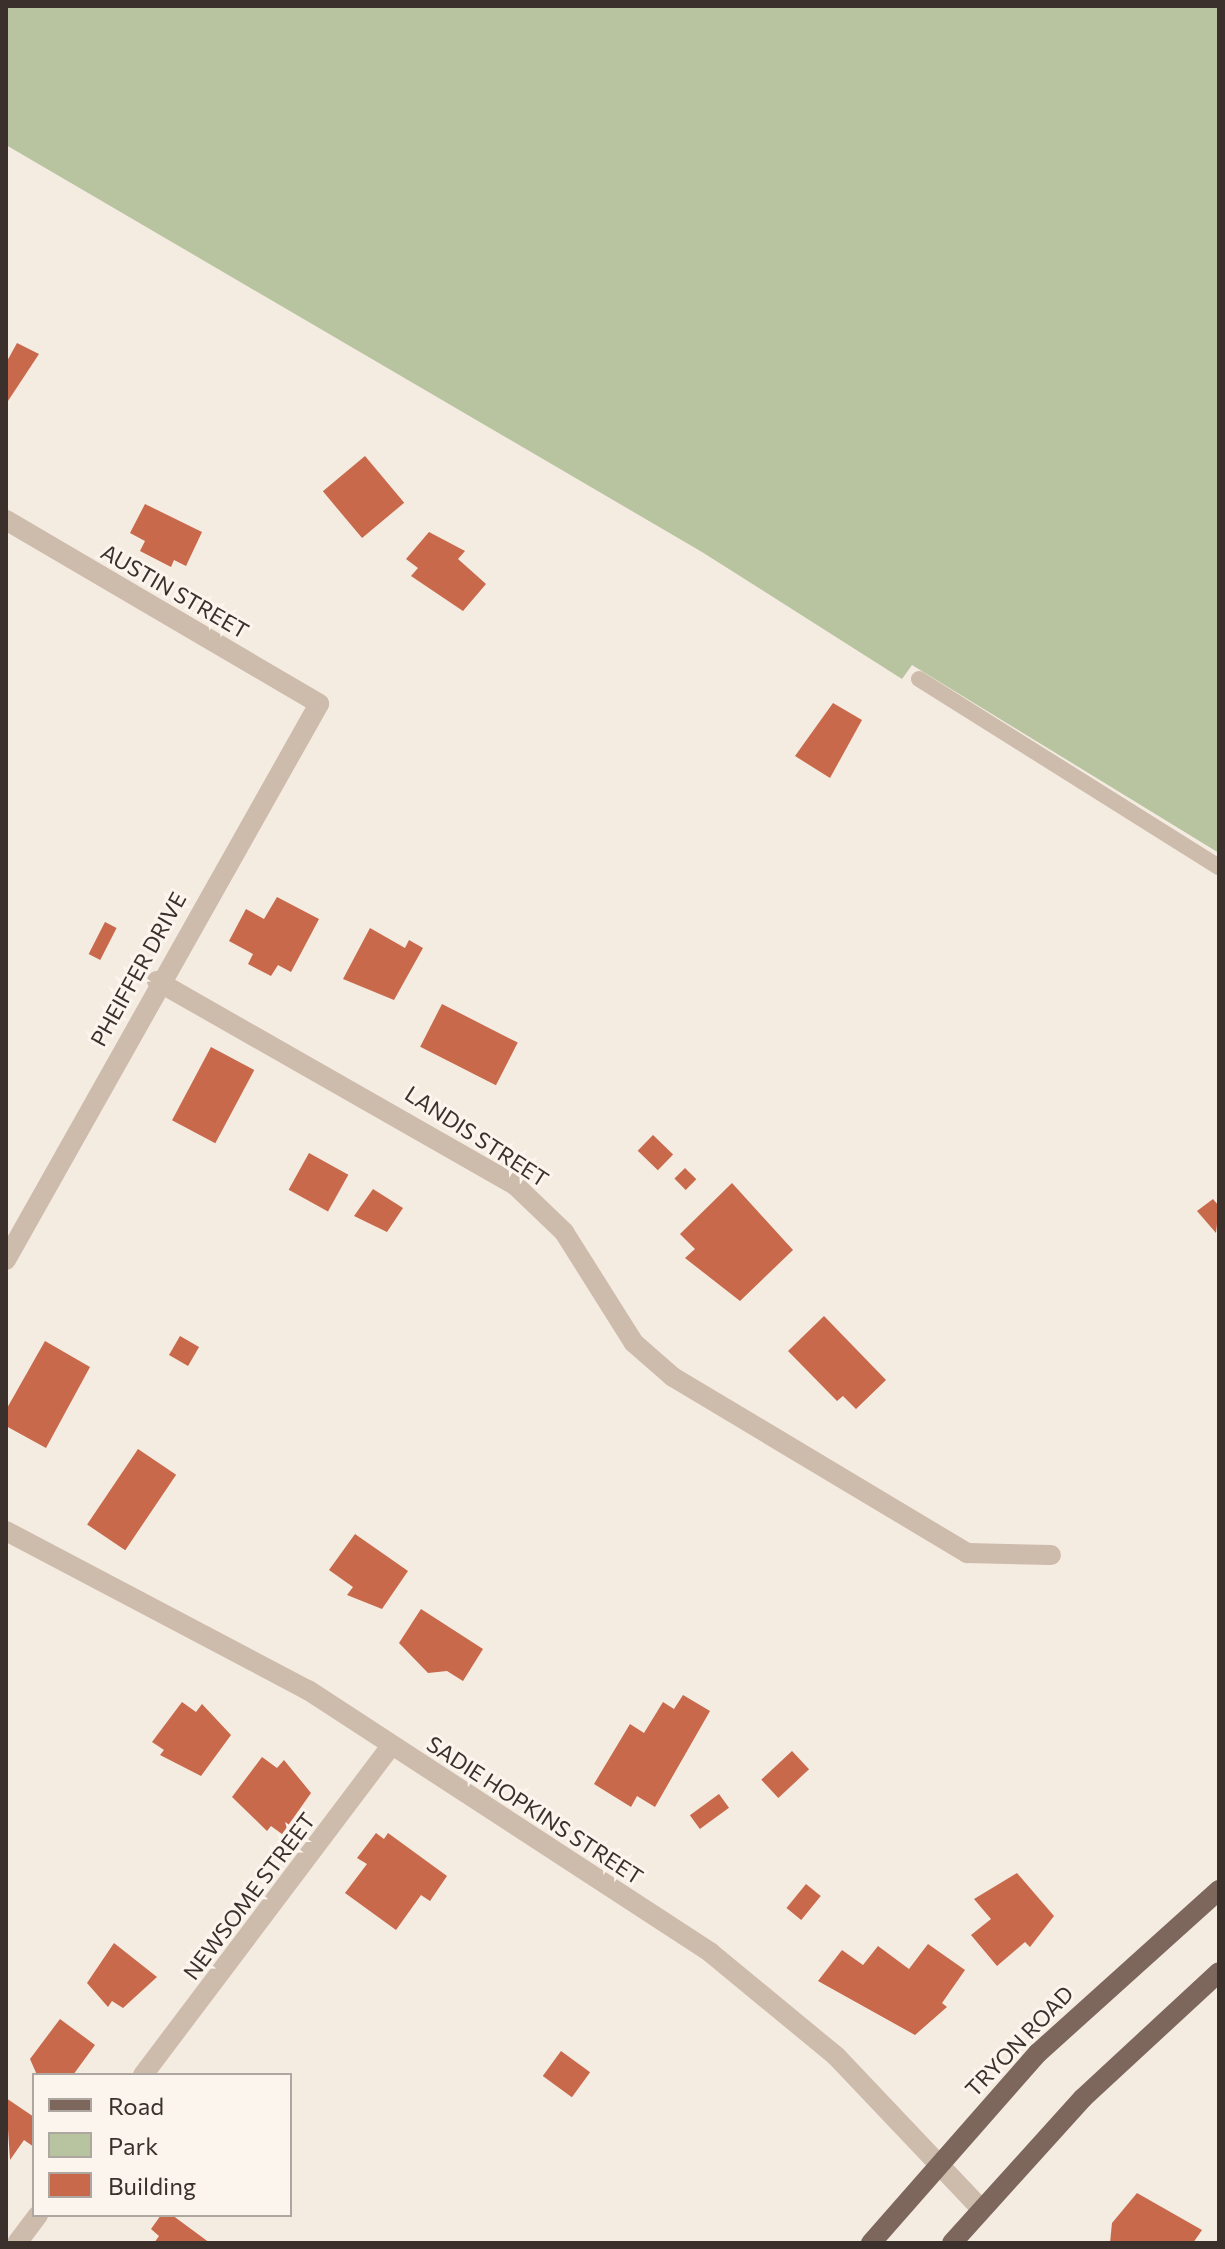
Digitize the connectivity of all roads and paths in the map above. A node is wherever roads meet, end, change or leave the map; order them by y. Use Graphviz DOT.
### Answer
graph roads {
  1 [pos="6,520"];
  2 [pos="919,679"];
  3 [pos="319,704"];
  4 [pos="1219,867"];
  5 [pos="157,981"];
  6 [pos="6,1260"];
  7 [pos="6,1531"];
  8 [pos="1051,1555"];
  9 [pos="392,1745"];
  10 [pos="1219,1890"];
  11 [pos="1219,1972"];
  12 [pos="145,2073"];
  13 [pos="937,2165"];
  14 [pos="980,2208"];
  15 [pos="36,2217"];
  16 [pos="17,2243"];
  17 [pos="871,2243"];
  18 [pos="952,2243"];
  1 -- 3 [label="street, AUSTIN STREET"];
  2 -- 4 [label="lane"];
  3 -- 5 [label="street, PHEIFFER DRIVE"];
  5 -- 6 [label="street, PHEIFFER DRIVE"];
  5 -- 8 [label="street, LANDIS STREET"];
  7 -- 9 [label="street, SADIE HOPKINS STREET"];
  9 -- 12 [label="street, NEWSOME STREET"];
  9 -- 13 [label="street, SADIE HOPKINS STREET"];
  10 -- 13 [label="main road, TRYON ROAD"];
  11 -- 14 [label="main road"];
  13 -- 14 [label="street, SADIE HOPKINS STREET"];
  13 -- 17 [label="main road, TRYON ROAD"];
  14 -- 18 [label="main road"];
  15 -- 16 [label="street"];
}
